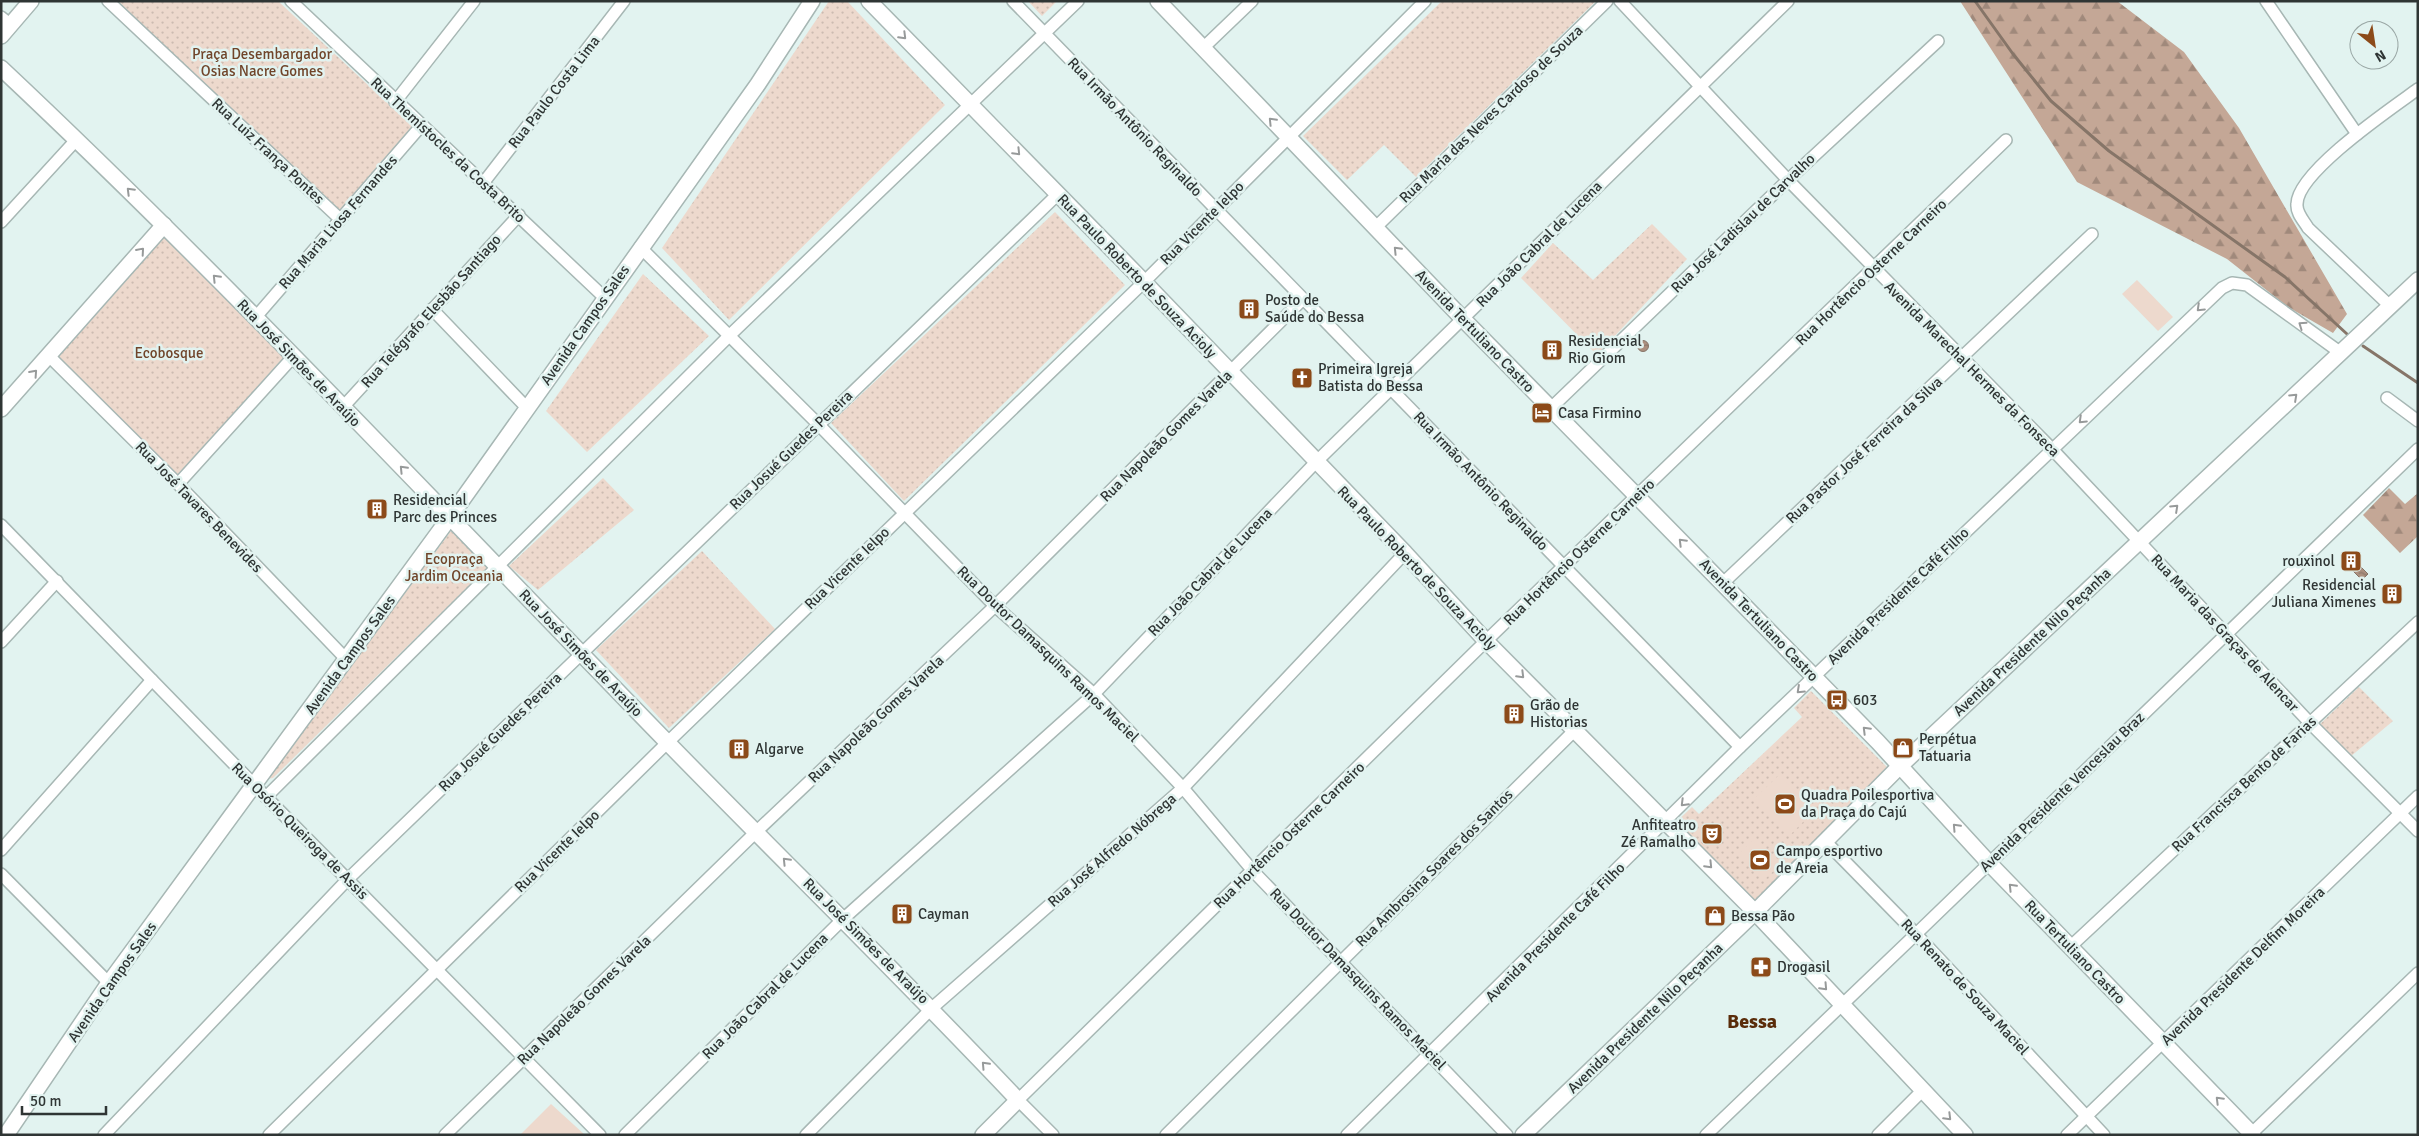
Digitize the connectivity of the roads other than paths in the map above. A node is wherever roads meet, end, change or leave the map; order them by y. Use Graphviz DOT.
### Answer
graph roads {
  1 [pos="31,1"];
  2 [pos="108,1"];
  3 [pos="474,1"];
  4 [pos="624,1"];
  5 [pos="812,1"];
  6 [pos="869,1"];
  7 [pos="1013,1"];
  8 [pos="1078,1"];
  9 [pos="1158,1"];
  10 [pos="1252,1"];
  11 [pos="1425,1"];
  12 [pos="1607,1"];
  13 [pos="1620,1"];
  14 [pos="1788,1"];
  15 [pos="294,3"];
  16 [pos="2270,3"];
  17 [pos="4,26"];
  18 [pos="1044,34"];
  19 [pos="1938,41"];
  20 [pos="1203,48"];
  21 [pos="1,68"];
  22 [pos="1700,85"];
  23 [pos="2418,89"];
  24 [pos="395,102"];
  25 [pos="971,104"];
  26 [pos="421,126"];
  27 [pos="2357,134"];
  28 [pos="1288,138"];
  29 [pos="77,139"];
  30 [pos="2006,140"];
  31 [pos="1788,180"];
  32 [pos="484,182"];
  33 [pos="1058,194"];
  34 [pos="1215,209"];
  35 [pos="518,215"];
  36 [pos="340,219"];
  37 [pos="1,222"];
  38 [pos="164,225"];
  39 [pos="1375,228"];
  40 [pos="2092,234"];
  41 [pos="640,247"];
  42 [pos="1874,270"];
  43 [pos="2418,280"];
  44 [pos="1144,282"];
  45 [pos="605,298"];
  46 [pos="1303,299"];
  47 [pos="2390,306"];
  48 [pos="432,309"];
  49 [pos="255,318"];
  50 [pos="1463,319"];
  51 [pos="730,335"];
  52 [pos="2342,353"];
  53 [pos="49,356"];
  54 [pos="293,357"];
  55 [pos="1963,358"];
  56 [pos="1230,373"];
  57 [pos="1392,388"];
  58 [pos="2387,398"];
  59 [pos="343,407"];
  60 [pos="527,408"];
  61 [pos="1551,408"];
  62 [pos="1,409"];
  63 [pos="2418,421"];
  64 [pos="818,424"];
  65 [pos="2052,449"];
  66 [pos="2418,449"];
  67 [pos="1316,462"];
  68 [pos="178,484"];
  69 [pos="1637,497"];
  70 [pos="904,513"];
  71 [pos="450,517"];
  72 [pos="1,525"];
  73 [pos="2139,541"];
  74 [pos="1405,553"];
  75 [pos="498,566"];
  76 [pos="1564,568"];
  77 [pos="57,581"];
  78 [pos="1723,583"];
  79 [pos="994,606"];
  80 [pos="2418,622"];
  81 [pos="2225,634"];
  82 [pos="1486,641"];
  83 [pos="1,642"];
  84 [pos="582,652"];
  85 [pos="347,660"];
  86 [pos="1814,677"];
  87 [pos="152,680"];
  88 [pos="1094,694"];
  89 [pos="2310,723"];
  90 [pos="1576,729"];
  91 [pos="668,742"];
  92 [pos="1740,747"];
  93 [pos="1899,766"];
  94 [pos="254,784"];
  95 [pos="1183,788"];
  96 [pos="2418,796"];
  97 [pos="266,797"];
  98 [pos="2400,812"];
  99 [pos="1666,821"];
  100 [pos="2418,830"];
  101 [pos="757,831"];
  102 [pos="1826,842"];
  103 [pos="1,850"];
  104 [pos="1989,863"];
  105 [pos="1253,871"];
  106 [pos="1,874"];
  107 [pos="348,879"];
  108 [pos="1755,912"];
  109 [pos="843,919"];
  110 [pos="1916,934"];
  111 [pos="2070,947"];
  112 [pos="1340,961"];
  113 [pos="436,969"];
  114 [pos="2418,973"];
  115 [pos="110,983"];
  116 [pos="1842,1006"];
  117 [pos="932,1008"];
  118 [pos="2162,1044"];
  119 [pos="1431,1054"];
  120 [pos="524,1058"];
  121 [pos="1922,1091"];
  122 [pos="1018,1100"];
  123 [pos="2086,1116"];
  124 [pos="2253,1134"];
  125 [pos="6,1135"];
  126 [pos="104,1135"];
  127 [pos="269,1135"];
  128 [pos="445,1135"];
  129 [pos="600,1135"];
  130 [pos="625,1135"];
  131 [pos="806,1135"];
  132 [pos="983,1135"];
  133 [pos="1053,1135"];
  134 [pos="1166,1135"];
  135 [pos="1347,1135"];
  136 [pos="1507,1135"];
  137 [pos="1523,1135"];
  138 [pos="1706,1135"];
  139 [pos="1878,1135"];
  140 [pos="1965,1135"];
  141 [pos="2067,1135"];
  142 [pos="2104,1135"];
  1 -- 17 [label="street"];
  2 -- 36 [label="street, Rua Luiz França Pontes"];
  3 -- 24 [label="street"];
  4 -- 32 [label="street, Rua Paulo Costa Lima"];
  5 -- 41 [label="street, Avenida Campos Sales"];
  6 -- 25 [label="street, Rua Paulo Roberto de Souza Acioly, one-way"];
  7 -- 18 [label="street, Rua Irmão Antônio Reginaldo"];
  8 -- 18 [label="street"];
  9 -- 20 [label="street, Avenida Tertuliano Castro"];
  10 -- 20 [label="street"];
  11 -- 28 [label="street, Rua Vicente Ielpo"];
  12 -- 39 [label="street, Rua Maria das Neves Cardoso de Souza"];
  13 -- 22 [label="street, Avenida Marechal Hermes da Fonseca"];
  14 -- 22 [label="street, Rua João Cabral de Lucena"];
  15 -- 24 [label="street, Rua Themístocles da Costa Brito"];
  16 -- 27 [label="street"];
  18 -- 25 [label="street"];
  18 -- 34 [label="street, Rua Irmão Antônio Reginaldo"];
  19 -- 31 [label="street, Rua José Ladislau de Carvalho"];
  28 -- 20 [label="street, Avenida Tertuliano Castro, one-way"];
  21 -- 29 [label="street, Rua José Simões de Araújo"];
  22 -- 31 [label="street, Avenida Marechal Hermes da Fonseca"];
  22 -- 50 [label="street, Rua João Cabral de Lucena"];
  23 -- 27 [label="street"];
  24 -- 26 [label="street, Rua Themístocles da Costa Brito"];
  25 -- 33 [label="street, Rua Paulo Roberto de Souza Acioly, one-way"];
  25 -- 51 [label="street"];
  26 -- 32 [label="street, Rua Themístocles da Costa Brito"];
  26 -- 36 [label="street, Rua Maria Liosa Fernandes"];
  27 -- 47 [label="street"];
  28 -- 34 [label="street, Rua Vicente Ielpo"];
  28 -- 39 [label="street, Avenida Tertuliano Castro"];
  29 -- 37 [label="street"];
  38 -- 29 [label="street, Rua José Simões de Araújo, one-way"];
  30 -- 42 [label="street, Rua Hortêncio Osterne Carneiro"];
  31 -- 42 [label="street, Avenida Marechal Hermes da Fonseca"];
  31 -- 61 [label="street, Rua José Ladislau de Carvalho"];
  32 -- 35 [label="street, Rua Themístocles da Costa Brito"];
  33 -- 44 [label="street, Rua Paulo Roberto de Souza Acioly"];
  33 -- 64 [label="street, Rua Josué Guedes Pereira"];
  34 -- 44 [label="street, Rua Vicente Ielpo"];
  34 -- 46 [label="street, Rua Irmão Antônio Reginaldo"];
  35 -- 45 [label="street, Rua Themístocles da Costa Brito"];
  35 -- 48 [label="street, Rua Telégrafo Elesbão Santiago"];
  36 -- 49 [label="street, Rua Maria Liosa Fernandes"];
  49 -- 38 [label="street, Rua José Simões de Araújo, one-way"];
  53 -- 38 [label="street, one-way"];
  50 -- 39 [label="street, Avenida Tertuliano Castro, one-way"];
  40 -- 55 [label="street, Rua Pastor José Ferreira da Silva"];
  41 -- 45 [label="street, Avenida Campos Sales"];
  41 -- 51 [label="street, Rua Doutor Damasquins Ramos Maciel"];
  42 -- 55 [label="street, Avenida Marechal Hermes da Fonseca"];
  42 -- 69 [label="street, Rua Hortêncio Osterne Carneiro"];
  43 -- 47 [label="street, Avenida Presidente Nilo Peçanha"];
  44 -- 56 [label="street, Rua Paulo Roberto de Souza Acioly"];
  44 -- 70 [label="street, Rua Vicente Ielpo"];
  45 -- 60 [label="street, Avenida Campos Sales"];
  46 -- 56 [label="street, Rua Napoleão Gomes Varela"];
  46 -- 57 [label="street, Rua Irmão Antônio Reginaldo"];
  47 -- 52 [label="street, Avenida Presidente Nilo Peçanha"];
  48 -- 59 [label="street, Rua Telégrafo Elesbão Santiago"];
  48 -- 60 [label="street"];
  49 -- 54 [label="street, Rua José Simões de Araújo"];
  50 -- 57 [label="street, Rua João Cabral de Lucena"];
  50 -- 61 [label="street, Avenida Tertuliano Castro"];
  51 -- 64 [label="street, Rua Doutor Damasquins Ramos Maciel"];
  51 -- 75 [label="street"];
  52 -- 65 [label="street, Avenida Presidente Café Filho, one-way"];
  73 -- 52 [label="street, Avenida Presidente Nilo Peçanha, one-way"];
  62 -- 53 [label="street, one-way"];
  53 -- 68 [label="street, Rua José Tavares Benevides"];
  54 -- 59 [label="street, Rua José Simões de Araújo"];
  54 -- 68 [label="street"];
  55 -- 65 [label="street, Avenida Marechal Hermes da Fonseca"];
  55 -- 78 [label="street, Rua Pastor José Ferreira da Silva"];
  56 -- 67 [label="street, Rua Paulo Roberto de Souza Acioly"];
  56 -- 79 [label="street, Rua Napoleão Gomes Varela"];
  57 -- 67 [label="street, Rua João Cabral de Lucena"];
  57 -- 76 [label="street, Rua Irmão Antônio Reginaldo"];
  58 -- 63 [label="street"];
  71 -- 59 [label="street, Rua José Simões de Araújo, one-way"];
  60 -- 71 [label="street, Avenida Campos Sales"];
  61 -- 69 [label="street, Avenida Tertuliano Castro"];
  64 -- 70 [label="street, Rua Doutor Damasquins Ramos Maciel"];
  64 -- 84 [label="street, Rua Josué Guedes Pereira"];
  65 -- 73 [label="street, Avenida Marechal Hermes da Fonseca"];
  65 -- 86 [label="street, Avenida Presidente Café Filho"];
  66 -- 81 [label="street, Avenida Presidente Venceslau Braz"];
  67 -- 74 [label="street, Rua Paulo Roberto de Souza Acioly"];
  67 -- 88 [label="street, Rua João Cabral de Lucena"];
  68 -- 85 [label="street, Rua José Tavares Benevides"];
  69 -- 76 [label="street, Rua Hortêncio Osterne Carneiro"];
  78 -- 69 [label="street, Avenida Tertuliano Castro, one-way"];
  70 -- 79 [label="street, Rua Doutor Damasquins Ramos Maciel"];
  70 -- 91 [label="street, Rua Vicente Ielpo"];
  71 -- 75 [label="street, Rua José Simões de Araújo"];
  71 -- 85 [label="street, Avenida Campos Sales"];
  72 -- 77 [label="street, Rua Osório Queiroga de Assis"];
  73 -- 81 [label="street, Rua Maria das Graças de Alencar"];
  73 -- 93 [label="street, Avenida Presidente Nilo Peçanha"];
  74 -- 82 [label="street, Rua Paulo Roberto de Souza Acioly"];
  74 -- 95 [label="street, Rua José Alfredo Nóbrega"];
  75 -- 84 [label="street, Rua José Simões de Araújo"];
  75 -- 97 [label="street"];
  76 -- 82 [label="street, Rua Hortêncio Osterne Carneiro"];
  76 -- 92 [label="street, Rua Irmão Antônio Reginaldo"];
  77 -- 83 [label="street"];
  77 -- 87 [label="street, Rua Osório Queiroga de Assis"];
  78 -- 86 [label="street, Avenida Tertuliano Castro"];
  79 -- 88 [label="street, Rua Doutor Damasquins Ramos Maciel"];
  79 -- 101 [label="street, Rua Napoleão Gomes Varela"];
  80 -- 89 [label="street, Rua Francisca Bento de Farias"];
  81 -- 89 [label="street, Rua Maria das Graças de Alencar"];
  81 -- 104 [label="street, Avenida Presidente Venceslau Braz"];
  82 -- 90 [label="street, Rua Paulo Roberto de Souza Acioly, one-way"];
  82 -- 105 [label="street, Rua Hortêncio Osterne Carneiro"];
  84 -- 91 [label="street, Rua José Simões de Araújo"];
  84 -- 107 [label="street, Rua Josué Guedes Pereira"];
  85 -- 94 [label="street, Avenida Campos Sales"];
  86 -- 92 [label="street, Avenida Presidente Café Filho, one-way"];
  93 -- 86 [label="street, Avenida Tertuliano Castro, one-way"];
  87 -- 94 [label="street, Rua Osório Queiroga de Assis"];
  87 -- 103 [label="street"];
  88 -- 95 [label="street, Rua Doutor Damasquins Ramos Maciel"];
  88 -- 109 [label="street, Rua João Cabral de Lucena"];
  89 -- 98 [label="street, Rua Maria das Graças de Alencar"];
  89 -- 111 [label="street, Rua Francisca Bento de Farias"];
  90 -- 99 [label="street, Rua Paulo Roberto de Souza Acioly"];
  90 -- 112 [label="street, Rua Ambrosina Soares dos Santos"];
  91 -- 101 [label="street, Rua José Simões de Araújo"];
  91 -- 113 [label="street, Rua Vicente Ielpo"];
  92 -- 99 [label="street, Avenida Presidente Café Filho, one-way"];
  93 -- 102 [label="street, Avenida Presidente Nilo Peçanha"];
  104 -- 93 [label="street, Rua Tertuliano Castro, one-way"];
  94 -- 97 [label="street, Rua Osório Queiroga de Assis"];
  94 -- 115 [label="street, Avenida Campos Sales"];
  95 -- 105 [label="street, Rua Doutor Damasquins Ramos Maciel"];
  95 -- 117 [label="street, Rua José Alfredo Nóbrega"];
  96 -- 98 [label="street, Avenida Presidente Delfim Moreira"];
  97 -- 107 [label="street, Rua Osório Queiroga de Assis"];
  98 -- 100 [label="street, Rua Maria das Graças de Alencar"];
  98 -- 118 [label="street, Avenida Presidente Delfim Moreira"];
  99 -- 108 [label="street, Rua Paulo Roberto de Souza Acioly, one-way"];
  99 -- 119 [label="street, Avenida Presidente Café Filho"];
  109 -- 101 [label="street, Rua José Simões de Araújo, one-way"];
  101 -- 120 [label="street, Rua Napoleão Gomes Varela"];
  102 -- 108 [label="street, Avenida Presidente Nilo Peçanha"];
  102 -- 110 [label="street, Rua Renato de Souza Maciel"];
  104 -- 110 [label="street, Avenida Presidente Venceslau Braz"];
  111 -- 104 [label="street, Rua Tertuliano Castro, one-way"];
  105 -- 112 [label="street, Rua Doutor Damasquins Ramos Maciel"];
  105 -- 122 [label="street, Rua Hortêncio Osterne Carneiro"];
  106 -- 115 [label="street"];
  107 -- 113 [label="street, Rua Osório Queiroga de Assis"];
  107 -- 126 [label="street, Rua Josué Guedes Pereira"];
  108 -- 116 [label="street, Rua Paulo Roberto de Souza Acioly, one-way"];
  108 -- 137 [label="street, Avenida Presidente Nilo Peçanha"];
  109 -- 117 [label="street, Rua José Simões de Araújo"];
  109 -- 130 [label="street, Rua João Cabral de Lucena"];
  110 -- 116 [label="street, Avenida Presidente Venceslau Braz"];
  110 -- 123 [label="street, Rua Renato de Souza Maciel"];
  111 -- 118 [label="street, Rua Tertuliano Castro"];
  112 -- 119 [label="street, Rua Doutor Damasquins Ramos Maciel"];
  112 -- 134 [label="street, Rua Ambrosina Soares dos Santos"];
  113 -- 120 [label="street, Rua Osório Queiroga de Assis"];
  113 -- 127 [label="street, Rua Vicente Ielpo"];
  114 -- 124 [label="street"];
  115 -- 125 [label="street, Avenida Campos Sales"];
  116 -- 121 [label="street, Rua Paulo Roberto de Souza Acioly"];
  116 -- 138 [label="street, Avenida Presidente Venceslau Braz"];
  122 -- 117 [label="street, Rua José Simões de Araújo, one-way"];
  117 -- 131 [label="street, Rua José Alfredo Nóbrega"];
  118 -- 123 [label="street, Avenida Presidente Delfim Moreira"];
  124 -- 118 [label="street, Rua Tertuliano Castro, one-way"];
  119 -- 135 [label="street, Avenida Presidente Café Filho"];
  119 -- 136 [label="street, Rua Doutor Damasquins Ramos Maciel"];
  120 -- 128 [label="street, Rua Napoleão Gomes Varela"];
  120 -- 129 [label="street, Rua Osório Queiroga de Assis"];
  121 -- 139 [label="street"];
  121 -- 140 [label="street, Rua Paulo Roberto de Souza Acioly, one-way"];
  122 -- 132 [label="street, Rua Hortêncio Osterne Carneiro"];
  122 -- 133 [label="street, Rua José Simões de Araújo"];
  123 -- 141 [label="street, Avenida Presidente Delfim Moreira"];
  123 -- 142 [label="street, Rua Renato de Souza Maciel"];
}
